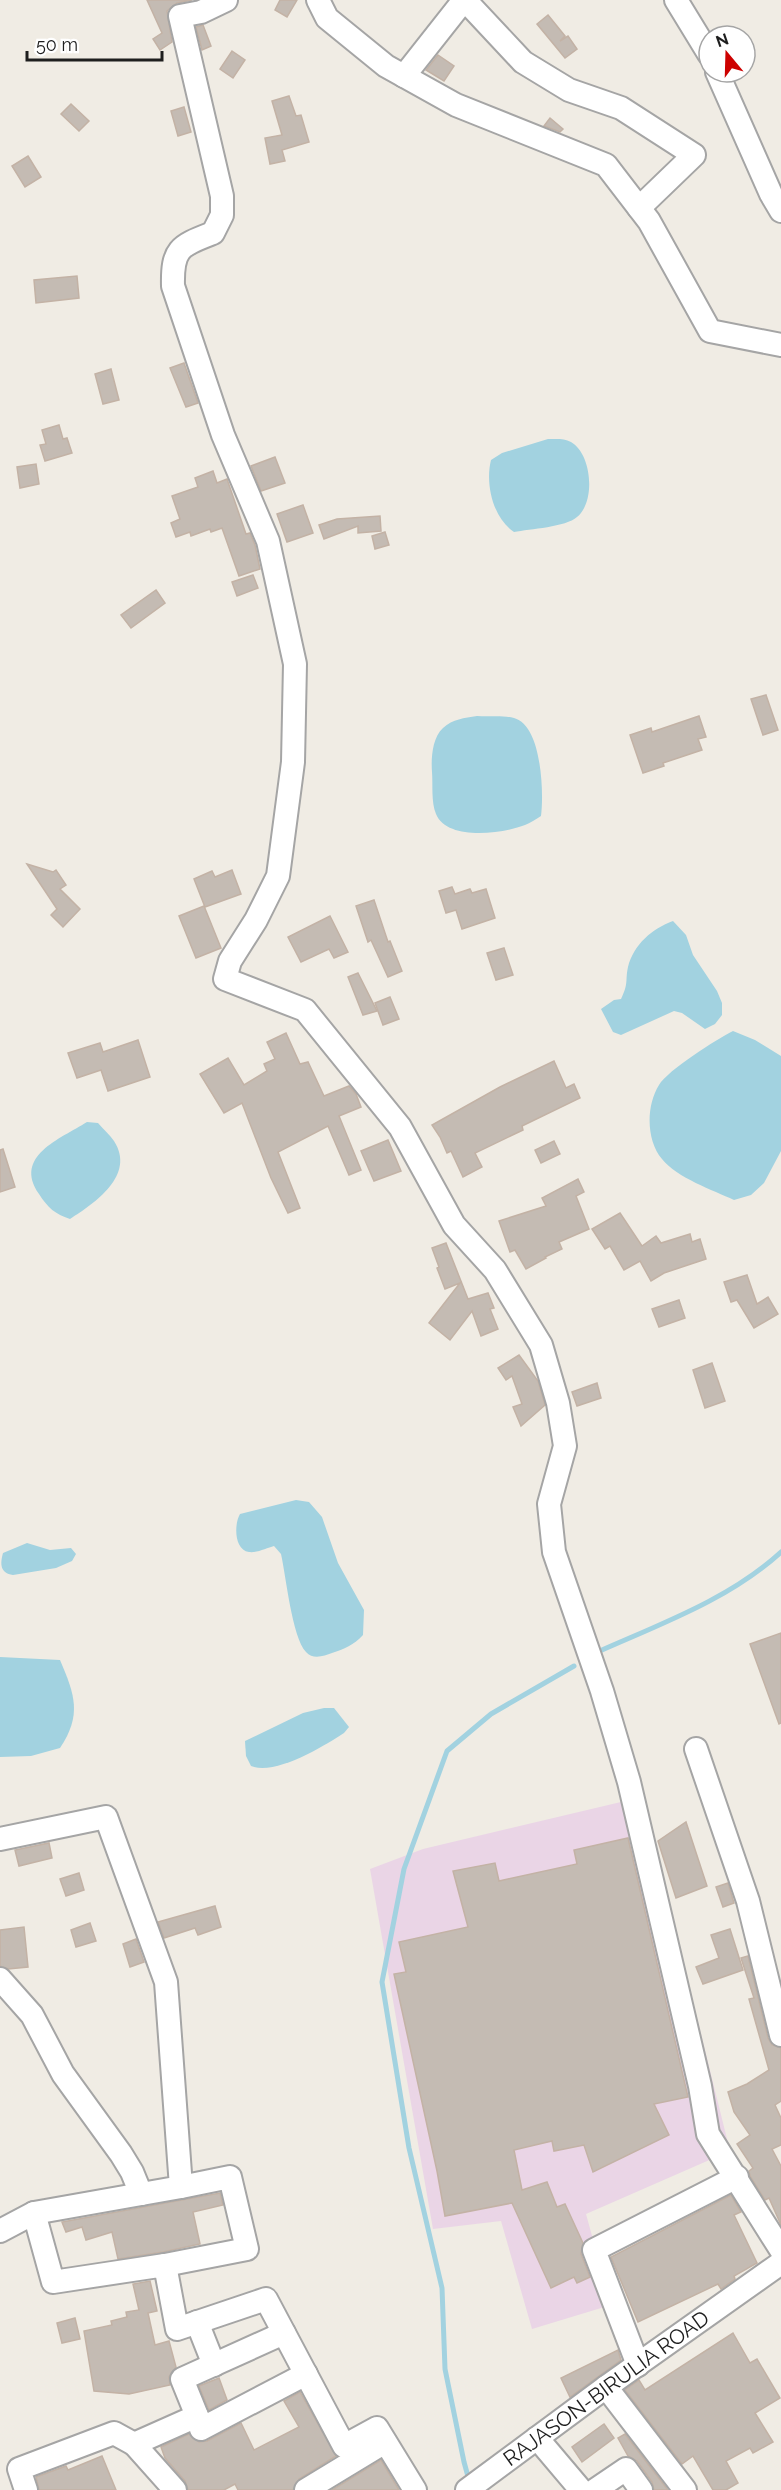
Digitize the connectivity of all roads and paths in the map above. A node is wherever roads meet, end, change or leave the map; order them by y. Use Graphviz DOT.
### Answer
graph roads {
  1 [pos="226,0"];
  2 [pos="318,0"];
  3 [pos="464,0"];
  4 [pos="676,0"];
  5 [pos="697,34"];
  6 [pos="404,76"];
  7 [pos="722,84"];
  8 [pos="639,208"];
  9 [pos="781,211"];
  10 [pos="781,345"];
  11 [pos="696,1749"];
  12 [pos="0,1839"];
  13 [pos="0,1979"];
  14 [pos="781,2035"];
  15 [pos="737,2177"];
  16 [pos="181,2187"];
  17 [pos="141,2194"];
  18 [pos="34,2213"];
  19 [pos="0,2230"];
  20 [pos="781,2250"];
  21 [pos="781,2263"];
  22 [pos="165,2265"];
  23 [pos="197,2322"];
  24 [pos="284,2333"];
  25 [pos="213,2365"];
  26 [pos="638,2365"];
  27 [pos="306,2374"];
  28 [pos="606,2387"];
  29 [pos="197,2416"];
  30 [pos="537,2438"];
  31 [pos="385,2442"];
  32 [pos="135,2444"];
  33 [pos="15,2478"];
  34 [pos="571,2487"];
  35 [pos="175,2490"];
  36 [pos="306,2490"];
  37 [pos="415,2490"];
  38 [pos="467,2490"];
  39 [pos="596,2490"];
  40 [pos="641,2490"];
  41 [pos="685,2490"];
  1 -- 15 [label="street"];
  2 -- 6 [label="street"];
  3 -- 6 [label="street"];
  3 -- 8 [label="street"];
  4 -- 5 [label="street"];
  6 -- 8 [label="street"];
  7 -- 9 [label="street"];
  8 -- 10 [label="street"];
  11 -- 14 [label="street"];
  12 -- 16 [label="street"];
  13 -- 17 [label="street"];
  15 -- 20 [label="street"];
  15 -- 26 [label="street"];
  16 -- 17 [label="street"];
  16 -- 22 [label="street"];
  17 -- 18 [label="street"];
  18 -- 19 [label="street"];
  18 -- 22 [label="street"];
  21 -- 26 [label="street, RAJASON-BIRULIA ROAD"];
  22 -- 23 [label="street"];
  23 -- 24 [label="street"];
  23 -- 25 [label="street"];
  24 -- 25 [label="street"];
  24 -- 27 [label="street"];
  25 -- 29 [label="street"];
  26 -- 28 [label="street, RAJASON-BIRULIA ROAD"];
  27 -- 29 [label="street"];
  27 -- 31 [label="street"];
  28 -- 30 [label="street, RAJASON-BIRULIA ROAD"];
  28 -- 41 [label="street"];
  29 -- 32 [label="street"];
  30 -- 34 [label="street"];
  30 -- 38 [label="street, RAJASON-BIRULIA ROAD"];
  31 -- 36 [label="street"];
  31 -- 37 [label="street"];
  32 -- 33 [label="street"];
  32 -- 35 [label="street"];
  39 -- 40 [label="street"];
}
